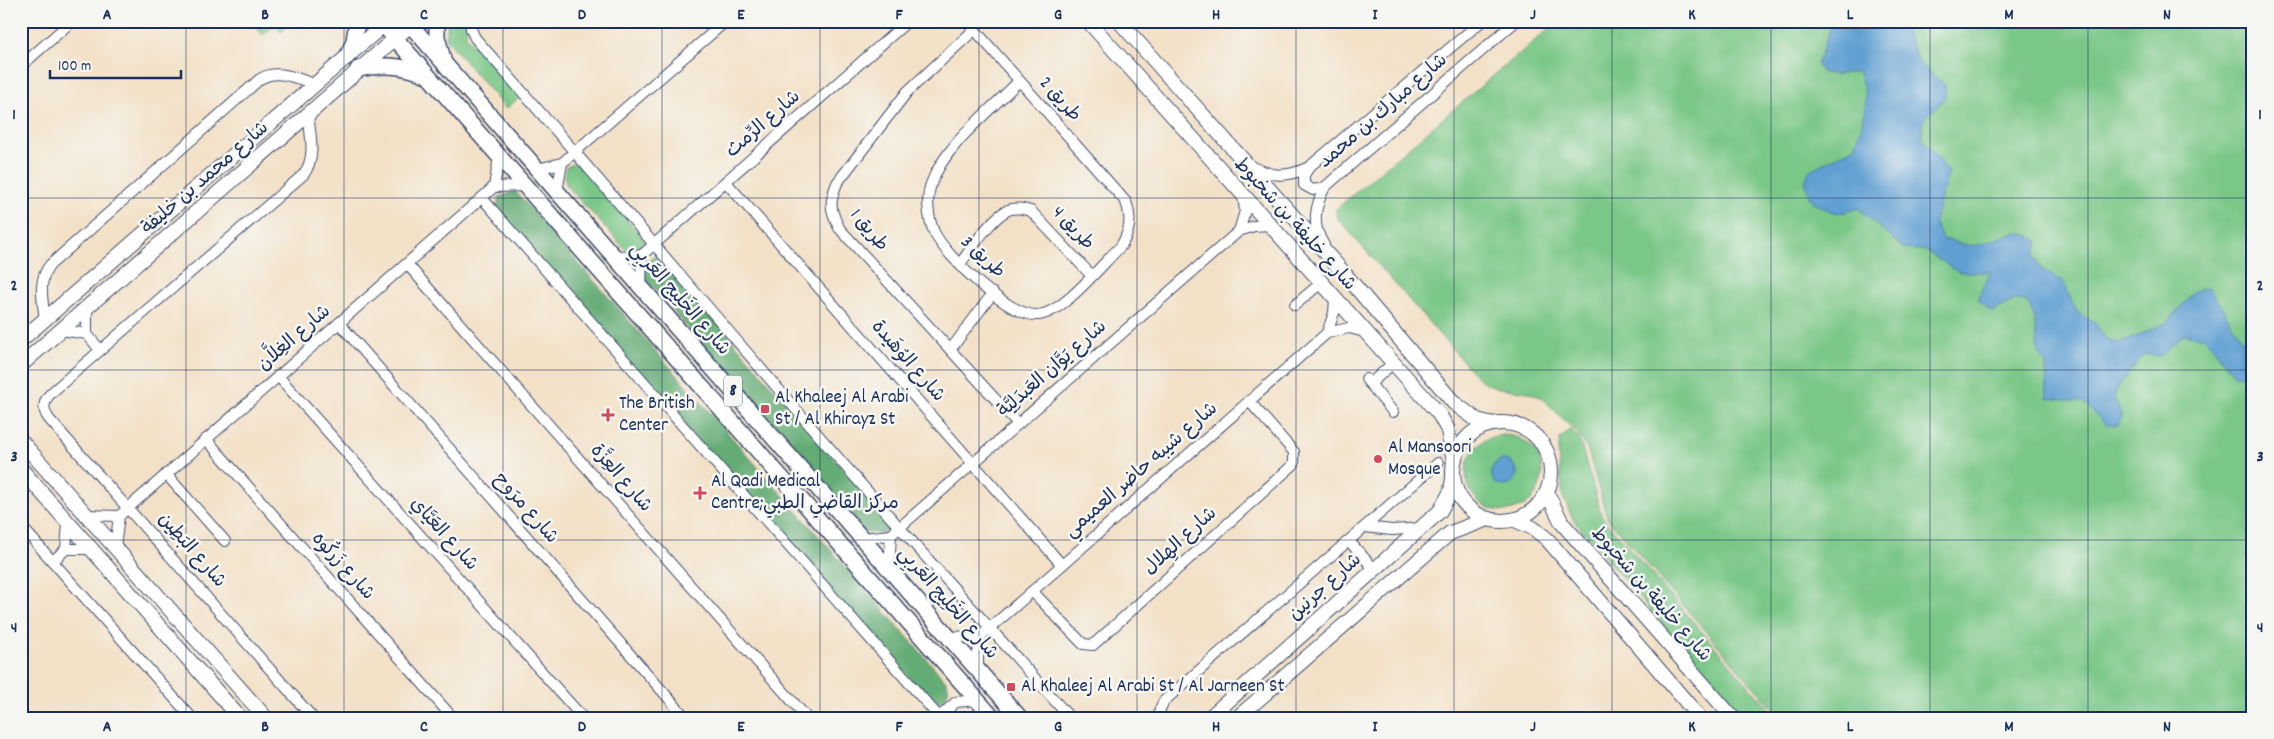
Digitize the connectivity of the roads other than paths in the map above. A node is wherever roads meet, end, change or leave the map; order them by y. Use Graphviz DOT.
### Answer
graph roads {
  1 [pos="72,21"];
  2 [pos="357,21"];
  3 [pos="437,21"];
  4 [pos="472,21"];
  5 [pos="726,21"];
  6 [pos="908,21"];
  7 [pos="967,21"];
  8 [pos="1088,21"];
  9 [pos="1119,21"];
  10 [pos="1482,21"];
  11 [pos="1516,21"];
  12 [pos="384,23"];
  13 [pos="411,23"];
  14 [pos="974,30"];
  15 [pos="394,38"];
  16 [pos="347,57"];
  17 [pos="446,65"];
  18 [pos="21,66"];
  19 [pos="358,70"];
  20 [pos="425,74"];
  21 [pos="1019,81"];
  22 [pos="315,84"];
  23 [pos="308,114"];
  24 [pos="576,152"];
  25 [pos="499,157"];
  26 [pos="562,163"];
  27 [pos="1246,164"];
  28 [pos="1308,167"];
  29 [pos="537,169"];
  30 [pos="726,182"];
  31 [pos="524,186"];
  32 [pos="1325,186"];
  33 [pos="494,187"];
  34 [pos="557,192"];
  35 [pos="1243,195"];
  36 [pos="482,198"];
  37 [pos="1126,202"];
  38 [pos="1269,225"];
  39 [pos="1239,231"];
  40 [pos="655,244"];
  41 [pos="642,255"];
  42 [pos="613,256"];
  43 [pos="407,264"];
  44 [pos="960,264"];
  45 [pos="1343,272"];
  46 [pos="1091,275"];
  47 [pos="1321,283"];
  48 [pos="641,287"];
  49 [pos="993,293"];
  50 [pos="1335,299"];
  51 [pos="1295,306"];
  52 [pos="87,308"];
  53 [pos="45,320"];
  54 [pos="339,323"];
  55 [pos="62,330"];
  56 [pos="1365,332"];
  57 [pos="1327,333"];
  58 [pos="87,334"];
  59 [pos="21,340"];
  60 [pos="951,349"];
  61 [pos="100,350"];
  62 [pos="1393,363"];
  63 [pos="21,365"];
  64 [pos="278,376"];
  65 [pos="1249,401"];
  66 [pos="1393,412"];
  67 [pos="1018,424"];
  68 [pos="1493,424"];
  69 [pos="206,439"];
  70 [pos="21,441"];
  71 [pos="1454,462"];
  72 [pos="1438,463"];
  73 [pos="972,464"];
  74 [pos="21,469"];
  75 [pos="166,474"];
  76 [pos="1453,478"];
  77 [pos="1547,493"];
  78 [pos="128,508"];
  79 [pos="1382,512"];
  80 [pos="86,515"];
  81 [pos="118,516"];
  82 [pos="1488,519"];
  83 [pos="1515,520"];
  84 [pos="68,523"];
  85 [pos="21,526"];
  86 [pos="1365,527"];
  87 [pos="900,528"];
  88 [pos="1423,528"];
  89 [pos="1392,530"];
  90 [pos="891,535"];
  91 [pos="862,538"];
  92 [pos="226,541"];
  93 [pos="1349,541"];
  94 [pos="115,547"];
  95 [pos="91,549"];
  96 [pos="66,550"];
  97 [pos="53,562"];
  98 [pos="1062,565"];
  99 [pos="890,570"];
  100 [pos="1375,570"];
  101 [pos="1032,591"];
  102 [pos="991,627"];
  103 [pos="981,636"];
  104 [pos="949,637"];
  105 [pos="978,670"];
  106 [pos="958,679"];
  107 [pos="977,700"];
  108 [pos="956,702"];
  109 [pos="188,716"];
  110 [pos="240,718"];
  111 [pos="266,718"];
  112 [pos="313,718"];
  113 [pos="453,718"];
  114 [pos="583,718"];
  115 [pos="686,718"];
  116 [pos="806,718"];
  117 [pos="938,718"];
  118 [pos="993,718"];
  119 [pos="1020,718"];
  120 [pos="1070,718"];
  121 [pos="1158,718"];
  122 [pos="1209,718"];
  123 [pos="1237,718"];
  124 [pos="1700,718"];
  125 [pos="1733,718"];
  1 -- 18 [label="street"];
  2 -- 16 [label="highway"];
  3 -- 17 [label="highway"];
  4 -- 24 [label="street"];
  5 -- 24 [label="street"];
  6 -- 30 [label="street, شارع الرِّمث"];
  7 -- 14 [label="street, طريق 2"];
  8 -- 35 [label="main road, شارع خليفة بن شخبوط"];
  9 -- 27 [label="main road, شارع خليفة بن شخبوط"];
  10 -- 28 [label="street, شارع مبارك بن محمد"];
  11 -- 32 [label="street, شارع مبارك بن محمد"];
  12 -- 15 [label="highway, 8"];
  12 -- 16 [label="main road, شارع محمد بن خليفة"];
  13 -- 15 [label="main road, شارع محمد بن خليفة"];
  13 -- 17 [label="highway, شارع الخَلِيج العَربِي / 8"];
  14 -- 21 [label="street, طريق 2"];
  14 -- 60 [label="street, طريق 1"];
  15 -- 19 [label="main road, شارع محمد بن خليفة"];
  15 -- 20 [label="highway, 8"];
  16 -- 22 [label="main road, شارع محمد بن خليفة"];
  17 -- 29 [label="highway, شارع الخَلِيج العَربِي / 8"];
  19 -- 20 [label="highway"];
  19 -- 23 [label="main road, شارع محمد بن خليفة"];
  20 -- 25 [label="highway, 8"];
  21 -- 37 [label="street, طريق 2"];
  21 -- 44 [label="street, طريق 3"];
  22 -- 53 [label="main road, شارع محمد بن خليفة"];
  22 -- 53 [label="street"];
  23 -- 52 [label="main road, شارع محمد بن خليفة"];
  23 -- 61 [label="street"];
  24 -- 26 [label="street"];
  24 -- 40 [label="street"];
  25 -- 31 [label="highway, 8"];
  25 -- 33 [label="street"];
  26 -- 29 [label="street"];
  26 -- 34 [label="street"];
  27 -- 28 [label="street, شارع مبارك بن محمد"];
  27 -- 45 [label="main road, شارع خليفة بن شخبوط"];
  28 -- 32 [label="street"];
  29 -- 34 [label="highway, شارع الخَلِيج العَربِي / 8"];
  30 -- 40 [label="street, شارع الرِّمث"];
  30 -- 73 [label="street, شارع الوُهَيدة"];
  31 -- 33 [label="street"];
  31 -- 106 [label="highway, 8"];
  32 -- 45 [label="street, شارع مبارك بن محمد"];
  33 -- 36 [label="street, شارع الغِلاَّن"];
  34 -- 42 [label="highway, شارع الخَلِيج العَربِي / 8"];
  35 -- 38 [label="main road, شارع خليفة بن شخبوط"];
  35 -- 39 [label="street"];
  36 -- 43 [label="street, شارع الغِلاَّن"];
  36 -- 117 [label="street"];
  37 -- 46 [label="street, طريق 3"];
  38 -- 39 [label="street, شارع يَوَّان العَبدَلِيَّة"];
  38 -- 47 [label="main road, شارع خليفة بن شخبوط"];
  39 -- 67 [label="street, شارع يَوَّان العَبدَلِيَّة"];
  40 -- 41 [label="street, شارع الرِّمث"];
  40 -- 87 [label="street"];
  41 -- 42 [label="street"];
  41 -- 48 [label="street"];
  42 -- 48 [label="highway, شارع الخَلِيج العَربِي / 8"];
  43 -- 54 [label="street, شارع الغِلاَّن"];
  43 -- 116 [label="street, شارع العِزَّة"];
  44 -- 46 [label="street, طريق 4"];
  44 -- 49 [label="street, طريق 3"];
  45 -- 68 [label="main road, شارع خليفة بن شخبوط"];
  46 -- 49 [label="street, طريق 3"];
  47 -- 50 [label="main road, شارع خليفة بن شخبوط"];
  47 -- 51 [label="street"];
  48 -- 91 [label="highway, شارع الخَلِيج العَربِي / 8"];
  49 -- 60 [label="street"];
  50 -- 56 [label="main road, شارع خليفة بن شخبوط"];
  50 -- 57 [label="street"];
  52 -- 55 [label="main road, شارع محمد بن خليفة"];
  52 -- 58 [label="street"];
  53 -- 59 [label="main road, شارع محمد بن خليفة"];
  54 -- 64 [label="street, شارع الغِلاَّن"];
  54 -- 115 [label="street, شارع مرَوح"];
  55 -- 58 [label="street"];
  55 -- 63 [label="main road, شارع محمد بن خليفة"];
  56 -- 57 [label="street"];
  56 -- 62 [label="main road, شارع خليفة بن شخبوط"];
  57 -- 65 [label="street, شارع شيبه حاضر العميمي"];
  58 -- 61 [label="street"];
  60 -- 67 [label="street, طريق 1"];
  61 -- 78 [label="street, شارع البَطِين"];
  62 -- 66 [label="street"];
  62 -- 71 [label="main road, شارع خليفة بن شخبوط"];
  64 -- 69 [label="street, شارع الغِلاَّن"];
  64 -- 114 [label="street, شارع العَيَّاي"];
  65 -- 98 [label="street, شارع شيبه حاضر العميمي"];
  65 -- 101 [label="street, شارع الهِلال"];
  67 -- 73 [label="street, شارع يَوَّان العَبدَلِيَّة"];
  68 -- 71 [label="main road"];
  68 -- 77 [label="main road"];
  69 -- 75 [label="street, شارع الغِلاَّن"];
  69 -- 113 [label="street, شارع زَركُوه"];
  70 -- 80 [label="main road"];
  71 -- 76 [label="main road"];
  72 -- 79 [label="street"];
  73 -- 87 [label="street, شارع يَوَّان العَبدَلِيَّة"];
  73 -- 98 [label="street, شارع الوُهَيدة"];
  74 -- 84 [label="main road"];
  75 -- 78 [label="street, شارع الغِلاَّن"];
  75 -- 92 [label="street"];
  76 -- 82 [label="main road"];
  76 -- 88 [label="main road, شارع جرنين"];
  77 -- 83 [label="main road"];
  77 -- 125 [label="main road, شارع خليفة بن شخبوط"];
  78 -- 81 [label="street, شارع الغِلاَّن"];
  78 -- 112 [label="street, شارع البَطِين"];
  79 -- 86 [label="street"];
  79 -- 89 [label="street"];
  80 -- 81 [label="street"];
  80 -- 94 [label="main road"];
  81 -- 94 [label="street"];
  82 -- 83 [label="main road"];
  82 -- 123 [label="main road, شارع جرنين"];
  83 -- 124 [label="main road"];
  84 -- 95 [label="main road"];
  84 -- 96 [label="street"];
  85 -- 97 [label="street"];
  86 -- 89 [label="street"];
  86 -- 93 [label="street"];
  87 -- 90 [label="street, شارع يَوَّان العَبدَلِيَّة"];
  87 -- 102 [label="street"];
  88 -- 89 [label="street"];
  88 -- 100 [label="main road, شارع جرنين"];
  90 -- 91 [label="street"];
  90 -- 99 [label="street"];
  91 -- 99 [label="highway, شارع الخَلِيج العَربِي / 8"];
  93 -- 100 [label="street"];
  93 -- 121 [label="street"];
  94 -- 111 [label="main road"];
  95 -- 96 [label="street"];
  95 -- 110 [label="main road"];
  96 -- 97 [label="street"];
  97 -- 109 [label="street"];
  98 -- 101 [label="street, شارع شيبه حاضر العميمي"];
  99 -- 104 [label="highway, شارع الخَلِيج العَربِي / 8"];
  100 -- 122 [label="main road, شارع جرنين"];
  101 -- 102 [label="street, شارع شيبه حاضر العميمي"];
  102 -- 103 [label="street, شارع شيبه حاضر العميمي"];
  102 -- 120 [label="street"];
  103 -- 104 [label="street"];
  103 -- 105 [label="street"];
  104 -- 105 [label="highway, شارع الخَلِيج العَربِي / 8"];
  105 -- 119 [label="highway, شارع الخَلِيج العَربِي / 8"];
  106 -- 107 [label="highway, 8"];
  106 -- 108 [label="street"];
  107 -- 108 [label="street"];
  107 -- 118 [label="highway, 8"];
  108 -- 117 [label="street"];
}
